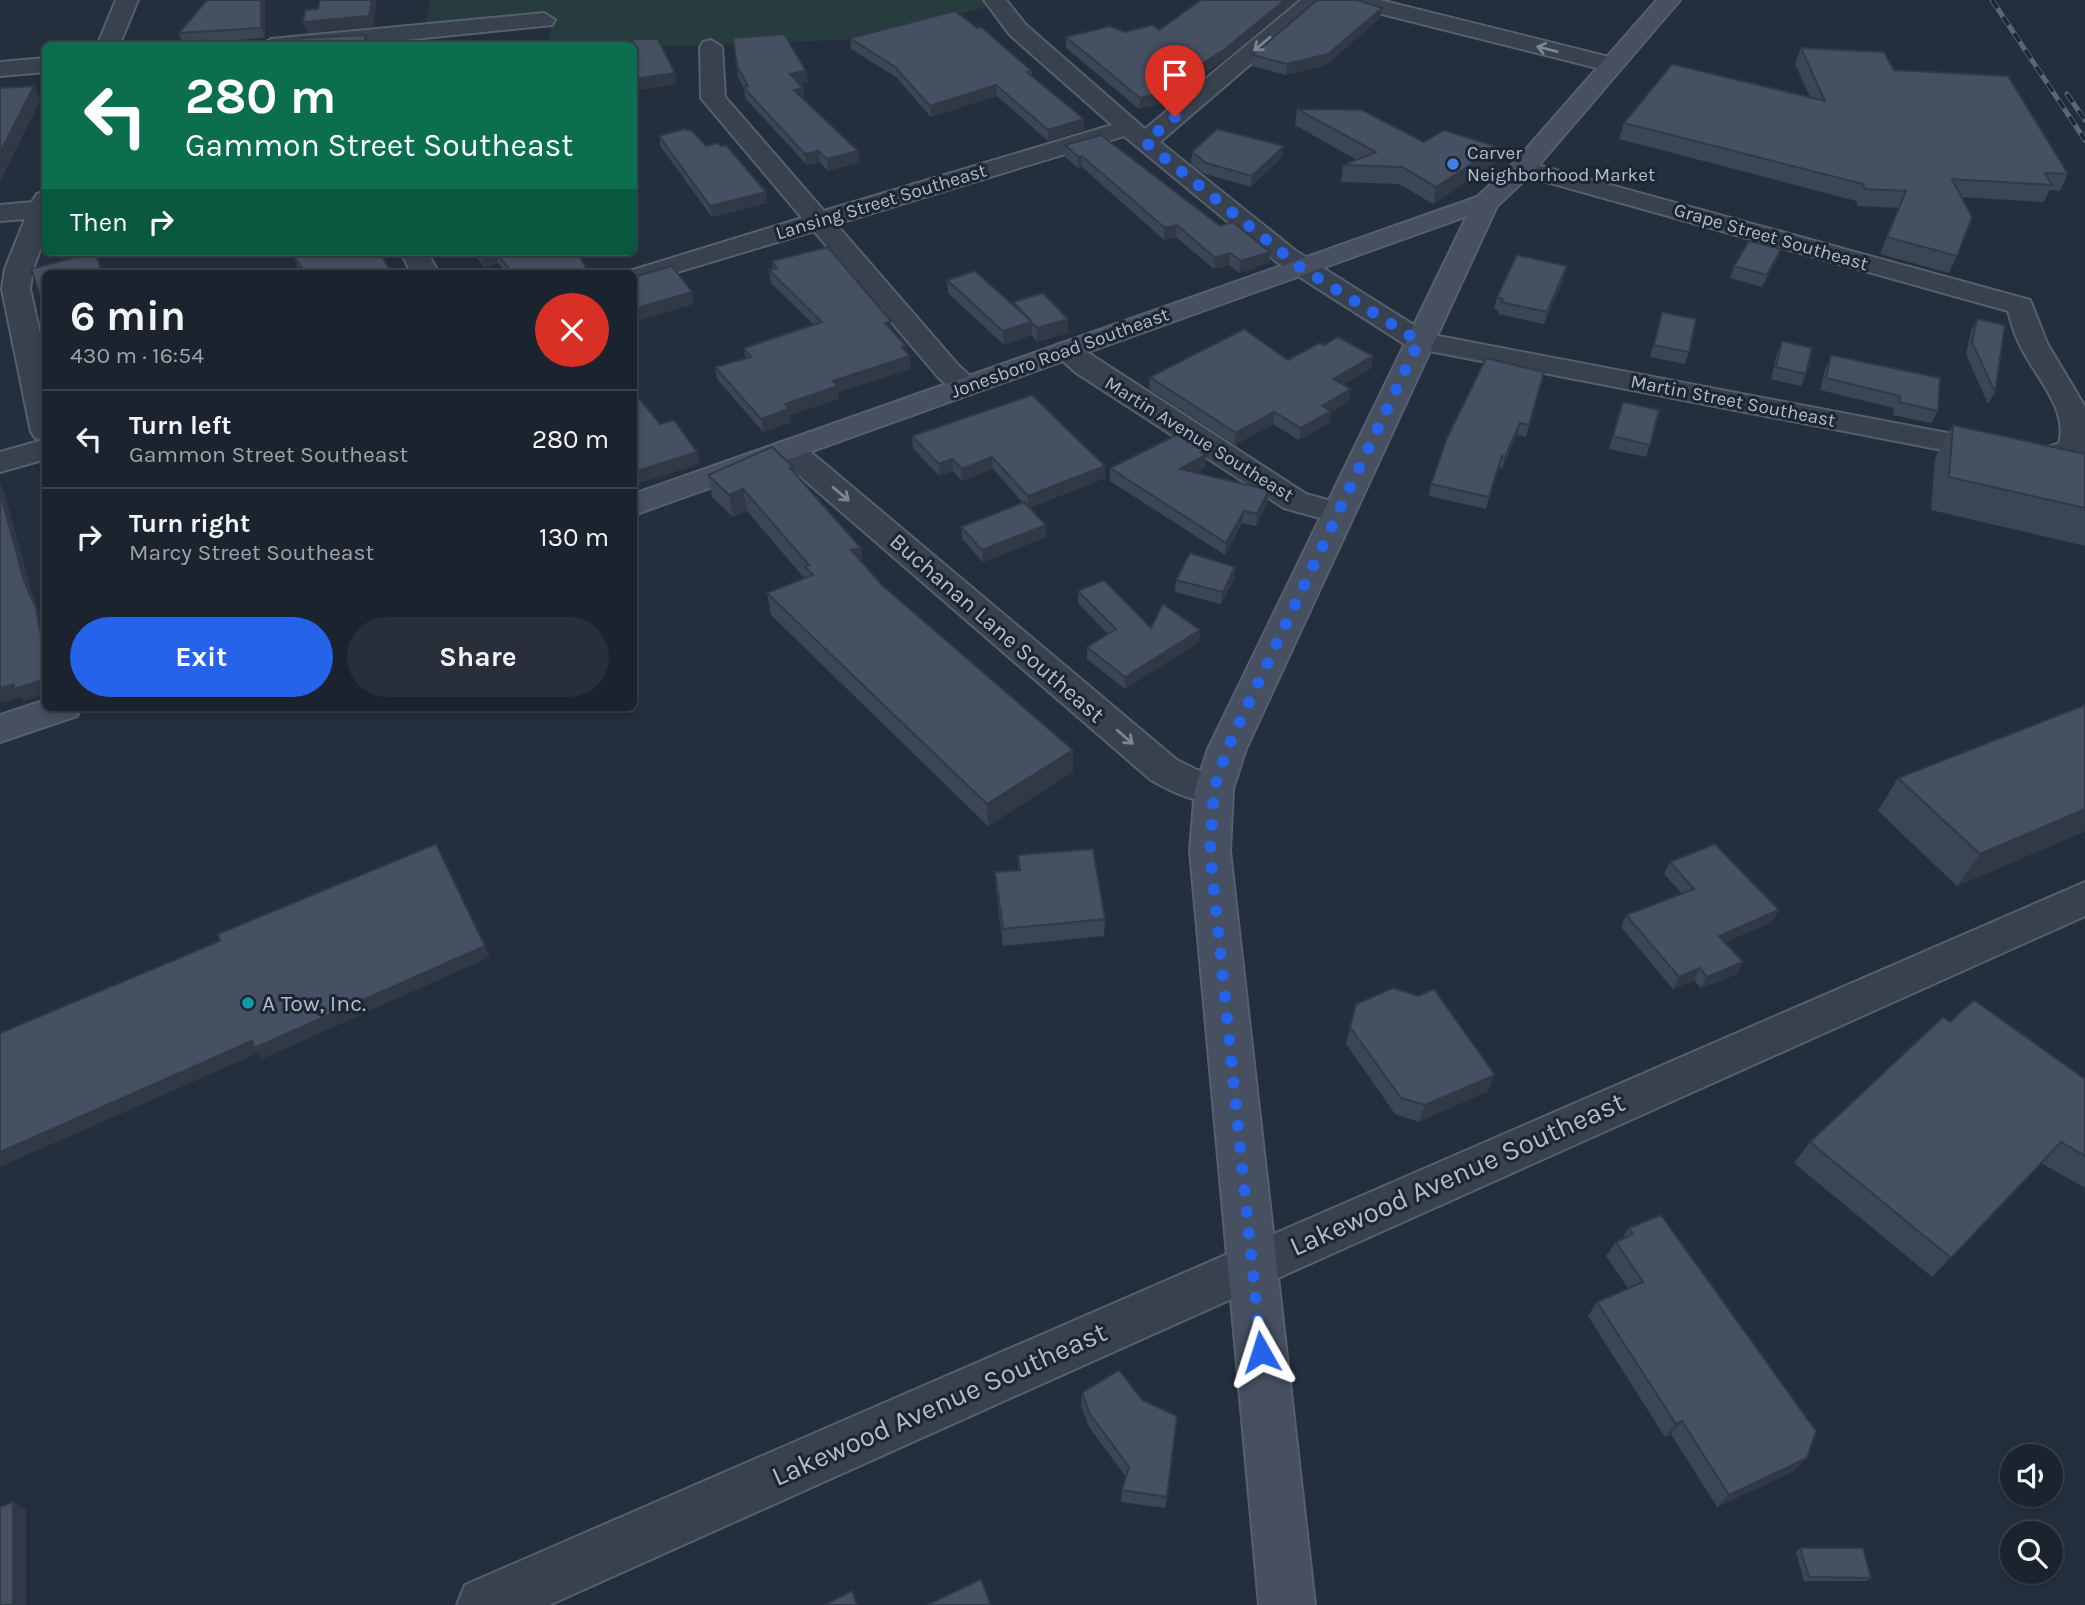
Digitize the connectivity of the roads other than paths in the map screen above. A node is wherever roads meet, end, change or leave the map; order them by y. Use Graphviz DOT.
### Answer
graph roads {
  1 [pos="127,0"];
  2 [pos="995,0"];
  3 [pos="1314,0"];
  4 [pos="1354,0"];
  5 [pos="1669,0"];
  6 [pos="544,20"];
  7 [pos="419,30"];
  8 [pos="110,42"];
  9 [pos="308,42"];
  10 [pos="711,47"];
  11 [pos="42,65"];
  12 [pos="1614,65"];
  13 [pos="0,69"];
  14 [pos="1137,135"];
  15 [pos="1523,168"];
  16 [pos="1486,204"];
  17 [pos="42,206"];
  18 [pos="42,211"];
  19 [pos="0,213"];
  20 [pos="820,220"];
  21 [pos="1300,267"];
  22 [pos="637,275"];
  23 [pos="1419,341"];
  24 [pos="1066,351"];
  25 [pos="966,386"];
  26 [pos="42,413"];
  27 [pos="42,450"];
  28 [pos="789,450"];
  29 [pos="2046,459"];
  30 [pos="0,462"];
  31 [pos="637,504"];
  32 [pos="1338,513"];
  33 [pos="52,711"];
  34 [pos="0,729"];
  35 [pos="1214,789"];
  36 [pos="2085,898"];
  37 [pos="1252,1265"];
  38 [pos="485,1605"];
  39 [pos="1287,1605"];
  1 -- 8 [label="street"];
  2 -- 14 [label="street"];
  3 -- 14 [label="street, one-way"];
  12 -- 4 [label="street, one-way"];
  5 -- 12 [label="main road"];
  6 -- 7 [label="street"];
  7 -- 9 [label="street"];
  10 -- 20 [label="street"];
  11 -- 13 [label="street"];
  12 -- 15 [label="main road"];
  14 -- 20 [label="street, Lansing Street Southeast"];
  14 -- 21 [label="street"];
  15 -- 16 [label="main road"];
  15 -- 29 [label="street, Grape Street Southeast"];
  16 -- 21 [label="main road, Jonesboro Road Southeast"];
  16 -- 23 [label="main road"];
  17 -- 19 [label="street"];
  18 -- 26 [label="street"];
  20 -- 22 [label="street, Lansing Street Southeast"];
  20 -- 25 [label="street"];
  21 -- 23 [label="street"];
  21 -- 24 [label="main road, Jonesboro Road Southeast"];
  23 -- 29 [label="street, Martin Street Southeast"];
  23 -- 32 [label="main road"];
  24 -- 25 [label="main road, Jonesboro Road Southeast"];
  24 -- 32 [label="street, Martin Avenue Southeast"];
  25 -- 28 [label="main road, Jonesboro Road Southeast"];
  27 -- 30 [label="street"];
  28 -- 31 [label="main road, Jonesboro Road Southeast"];
  28 -- 35 [label="street, Buchanan Lane Southeast, one-way"];
  32 -- 35 [label="main road"];
  33 -- 34 [label="main road"];
  35 -- 37 [label="main road"];
  36 -- 37 [label="street, Lakewood Avenue Southeast"];
  37 -- 38 [label="street, Lakewood Avenue Southeast"];
  37 -- 39 [label="main road"];
}
